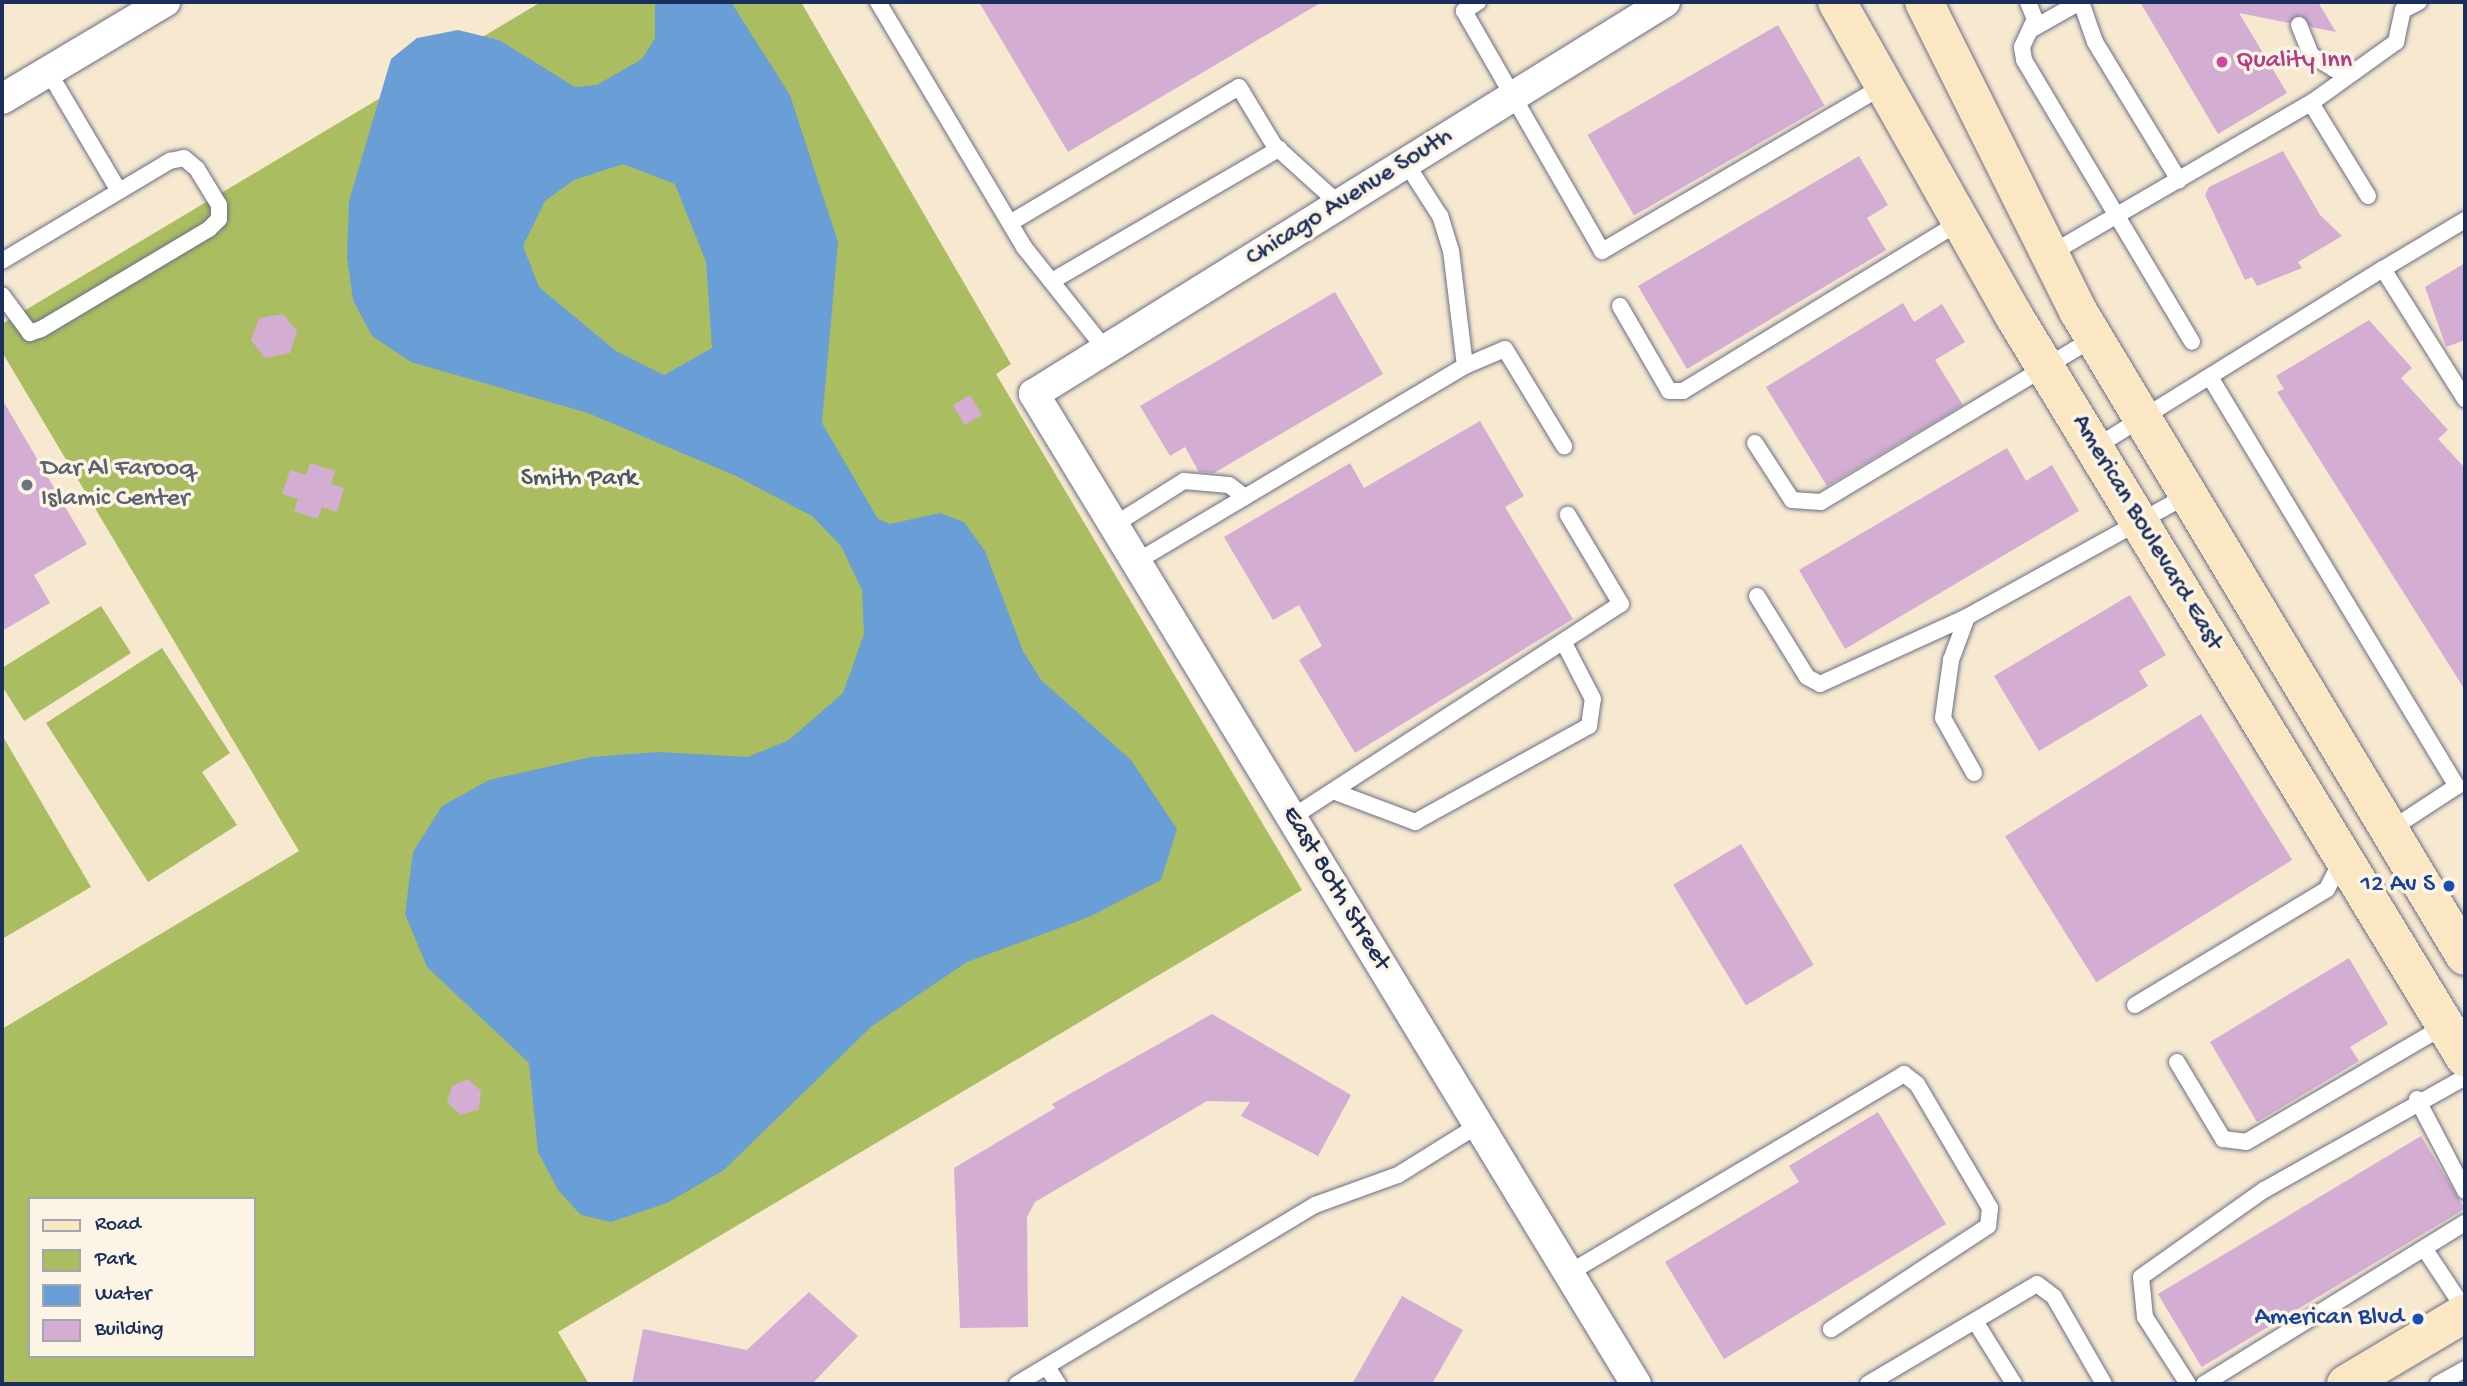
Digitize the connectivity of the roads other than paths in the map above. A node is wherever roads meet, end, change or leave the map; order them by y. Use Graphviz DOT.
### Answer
graph roads {
  1 [pos="165,2"];
  2 [pos="878,2"];
  3 [pos="1478,2"];
  4 [pos="1665,2"];
  5 [pos="1838,2"];
  6 [pos="2028,2"];
  7 [pos="2080,2"];
  8 [pos="2418,2"];
  9 [pos="2400,6"];
  10 [pos="1929,7"];
  11 [pos="2299,25"];
  12 [pos="2032,29"];
  13 [pos="48,71"];
  14 [pos="2354,71"];
  15 [pos="1883,86"];
  16 [pos="1513,96"];
  17 [pos="2,99"];
  18 [pos="2311,103"];
  19 [pos="1279,149"];
  20 [pos="1406,163"];
  21 [pos="2179,180"];
  22 [pos="119,191"];
  23 [pos="2368,196"];
  24 [pos="1339,204"];
  25 [pos="2118,215"];
  26 [pos="2465,220"];
  27 [pos="1960,222"];
  28 [pos="1010,223"];
  29 [pos="2048,255"];
  30 [pos="2,261"];
  31 [pos="2383,269"];
  32 [pos="1052,282"];
  33 [pos="2,295"];
  34 [pos="1620,306"];
  35 [pos="2094,338"];
  36 [pos="2193,342"];
  37 [pos="1106,350"];
  38 [pos="1465,366"];
  39 [pos="2045,368"];
  40 [pos="2210,377"];
  41 [pos="1034,394"];
  42 [pos="2465,399"];
  43 [pos="2143,419"];
  44 [pos="1755,443"];
  45 [pos="1564,446"];
  46 [pos="2094,448"];
  47 [pos="2188,495"];
  48 [pos="1245,496"];
  49 [pos="1568,515"];
  50 [pos="1114,525"];
  51 [pos="2141,525"];
  52 [pos="1136,562"];
  53 [pos="1757,596"];
  54 [pos="1967,617"];
  55 [pos="1565,645"];
  56 [pos="1974,774"];
  57 [pos="1333,791"];
  58 [pos="2461,793"];
  59 [pos="1291,818"];
  60 [pos="2390,830"];
  61 [pos="2344,858"];
  62 [pos="2465,956"];
  63 [pos="2135,1005"];
  64 [pos="2445,1025"];
  65 [pos="2465,1058"];
  66 [pos="2178,1062"];
  67 [pos="2465,1077"];
  68 [pos="2417,1099"];
  69 [pos="1480,1124"];
  70 [pos="2465,1191"];
  71 [pos="2465,1223"];
  72 [pos="2426,1251"];
  73 [pos="1569,1273"];
  74 [pos="2465,1312"];
  75 [pos="1975,1321"];
  76 [pos="1831,1329"];
  77 [pos="1047,1367"];
  78 [pos="2465,1368"];
  79 [pos="1017,1384"];
  80 [pos="1058,1384"];
  81 [pos="1636,1384"];
  82 [pos="1868,1384"];
  83 [pos="2014,1384"];
  84 [pos="2104,1384"];
  85 [pos="2188,1384"];
  86 [pos="2204,1384"];
  87 [pos="2346,1384"];
  88 [pos="2438,1384"];
  1 -- 13 [label="street"];
  2 -- 28 [label="lane"];
  3 -- 16 [label="lane"];
  4 -- 16 [label="street, Chicago Avenue South"];
  5 -- 15 [label="main road, American Boulevard East"];
  6 -- 12 [label="lane"];
  7 -- 12 [label="lane"];
  7 -- 21 [label="lane"];
  8 -- 9 [label="lane"];
  9 -- 14 [label="lane"];
  10 -- 29 [label="main road"];
  11 -- 14 [label="lane"];
  12 -- 25 [label="lane"];
  13 -- 17 [label="street"];
  13 -- 22 [label="lane"];
  14 -- 18 [label="lane"];
  15 -- 16 [label="lane"];
  15 -- 27 [label="main road, American Boulevard East"];
  16 -- 20 [label="street, Chicago Avenue South"];
  18 -- 21 [label="lane"];
  18 -- 23 [label="lane"];
  19 -- 24 [label="lane"];
  19 -- 28 [label="lane"];
  19 -- 32 [label="lane"];
  20 -- 24 [label="street, Chicago Avenue South"];
  20 -- 38 [label="lane"];
  21 -- 25 [label="lane"];
  22 -- 30 [label="lane"];
  22 -- 33 [label="lane"];
  24 -- 37 [label="street, Chicago Avenue South"];
  25 -- 29 [label="lane"];
  25 -- 36 [label="lane"];
  26 -- 31 [label="lane"];
  27 -- 34 [label="lane"];
  27 -- 39 [label="main road, American Boulevard East"];
  28 -- 32 [label="lane"];
  29 -- 35 [label="main road"];
  31 -- 40 [label="lane"];
  31 -- 42 [label="lane"];
  32 -- 37 [label="lane"];
  35 -- 39 [label="lane"];
  35 -- 43 [label="main road"];
  37 -- 41 [label="street, Chicago Avenue South"];
  38 -- 45 [label="lane"];
  38 -- 48 [label="lane"];
  39 -- 44 [label="lane"];
  39 -- 46 [label="main road, American Boulevard East"];
  40 -- 43 [label="lane"];
  40 -- 58 [label="lane"];
  41 -- 50 [label="street, East 80th Street"];
  43 -- 46 [label="lane"];
  43 -- 47 [label="main road"];
  46 -- 51 [label="main road, American Boulevard East"];
  47 -- 51 [label="lane"];
  47 -- 60 [label="main road"];
  48 -- 50 [label="lane"];
  48 -- 52 [label="lane"];
  49 -- 55 [label="lane"];
  50 -- 52 [label="street, East 80th Street"];
  51 -- 54 [label="lane"];
  51 -- 61 [label="main road, American Boulevard East"];
  52 -- 59 [label="street, East 80th Street"];
  53 -- 54 [label="lane"];
  54 -- 56 [label="lane"];
  55 -- 57 [label="lane"];
  55 -- 57 [label="lane"];
  57 -- 59 [label="lane"];
  58 -- 60 [label="lane"];
  59 -- 69 [label="street, East 80th Street"];
  60 -- 61 [label="main road"];
  60 -- 62 [label="main road"];
  61 -- 63 [label="lane"];
  61 -- 64 [label="main road, American Boulevard East"];
  64 -- 65 [label="main road, American Boulevard East"];
  64 -- 66 [label="lane"];
  67 -- 68 [label="lane"];
  68 -- 70 [label="lane"];
  68 -- 85 [label="lane"];
  69 -- 73 [label="street, East 80th Street"];
  69 -- 77 [label="lane"];
  71 -- 72 [label="lane"];
  72 -- 74 [label="lane"];
  72 -- 86 [label="lane"];
  73 -- 76 [label="lane"];
  73 -- 81 [label="street, East 80th Street"];
  74 -- 87 [label="main road"];
  75 -- 82 [label="lane"];
  75 -- 83 [label="lane"];
  75 -- 84 [label="lane"];
  77 -- 79 [label="lane"];
  77 -- 80 [label="lane"];
  78 -- 88 [label="lane"];
}
